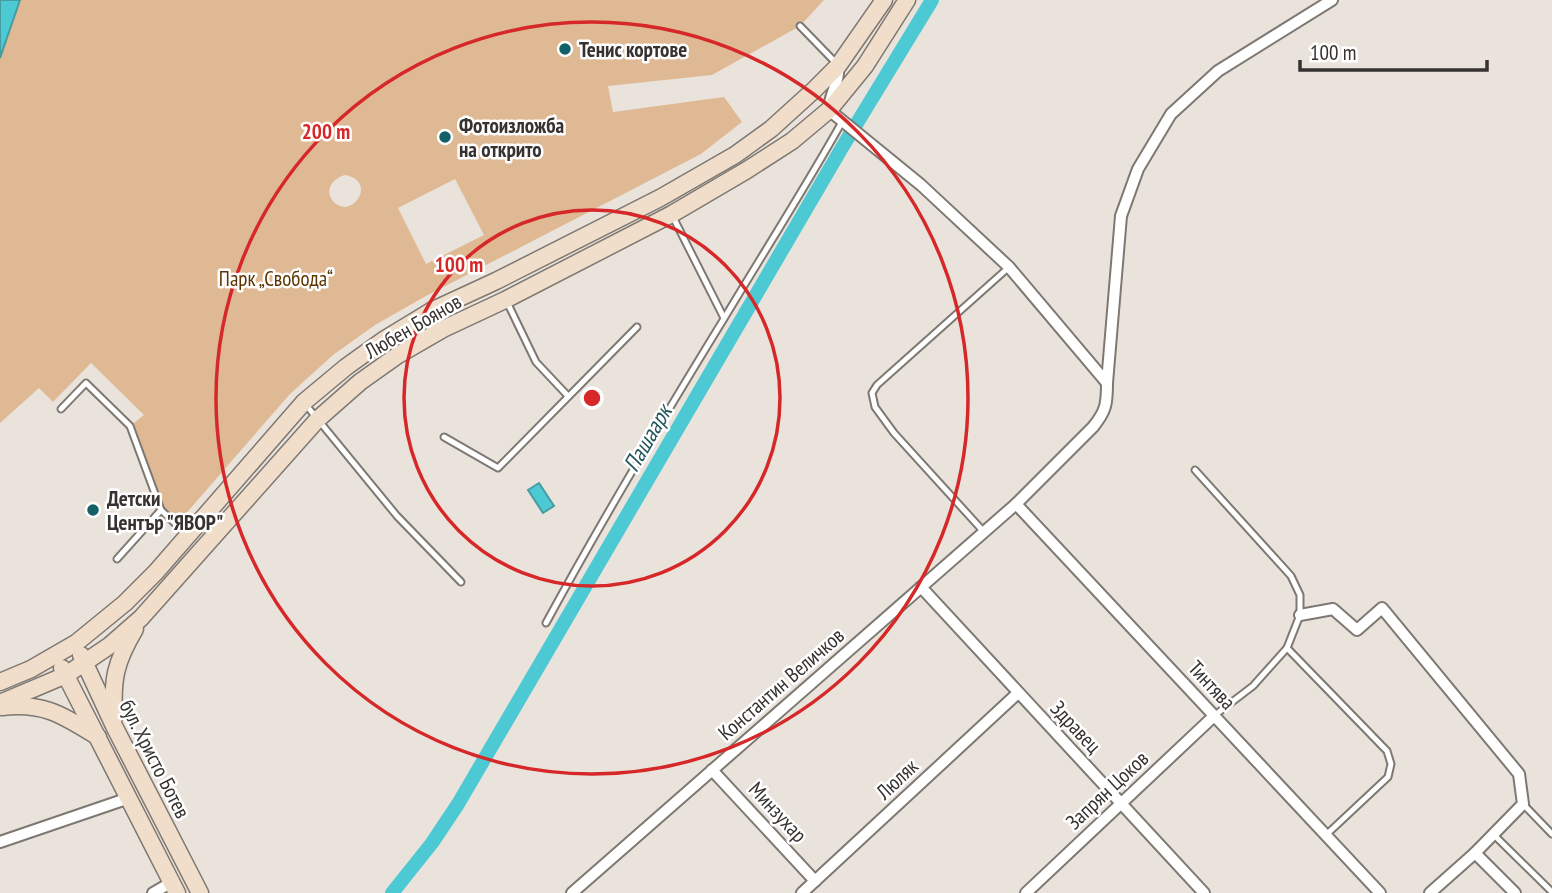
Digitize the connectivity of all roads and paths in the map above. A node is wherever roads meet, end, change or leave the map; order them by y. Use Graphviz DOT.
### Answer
graph roads {
  1 [pos="884,0"];
  2 [pos="906,0"];
  3 [pos="1332,0"];
  4 [pos="800,26"];
  5 [pos="838,65"];
  6 [pos="829,110"];
  7 [pos="844,123"];
  8 [pos="672,214"];
  9 [pos="1009,267"];
  10 [pos="496,281"];
  11 [pos="505,300"];
  12 [pos="724,318"];
  13 [pos="637,327"];
  14 [pos="1107,383"];
  15 [pos="568,396"];
  16 [pos="304,402"];
  17 [pos="61,410"];
  18 [pos="318,419"];
  19 [pos="444,437"];
  20 [pos="1195,470"];
  21 [pos="1016,504"];
  22 [pos="161,510"];
  23 [pos="984,532"];
  24 [pos="188,536"];
  25 [pos="117,559"];
  26 [pos="461,582"];
  27 [pos="921,587"];
  28 [pos="1300,615"];
  29 [pos="141,618"];
  30 [pos="545,623"];
  31 [pos="76,643"];
  32 [pos="1287,648"];
  33 [pos="56,655"];
  34 [pos="84,663"];
  35 [pos="66,674"];
  36 [pos="0,682"];
  37 [pos="1018,692"];
  38 [pos="0,705"];
  39 [pos="1214,716"];
  40 [pos="114,726"];
  41 [pos="99,737"];
  42 [pos="712,770"];
  43 [pos="129,798"];
  44 [pos="1121,804"];
  45 [pos="1523,804"];
  46 [pos="1493,834"];
  47 [pos="1552,834"];
  48 [pos="1326,835"];
  49 [pos="0,842"];
  50 [pos="1475,853"];
  51 [pos="815,881"];
  52 [pos="175,888"];
  53 [pos="1552,892"];
  54 [pos="153,893"];
  55 [pos="200,893"];
  56 [pos="572,893"];
  57 [pos="802,893"];
  58 [pos="1026,893"];
  59 [pos="1204,893"];
  60 [pos="1380,893"];
  61 [pos="1430,893"];
  62 [pos="1515,893"];
  1 -- 5 [label="street, Любен Боянов"];
  2 -- 6 [label="street, Любен Боянов"];
  3 -- 14 [label="street, Константин Величков"];
  4 -- 5 [label="lane"];
  5 -- 6 [label="street"];
  5 -- 10 [label="street, Любен Боянов"];
  6 -- 7 [label="street"];
  6 -- 8 [label="street, Любен Боянов"];
  7 -- 9 [label="street"];
  7 -- 12 [label="lane"];
  8 -- 11 [label="street, Любен Боянов"];
  8 -- 12 [label="lane"];
  9 -- 14 [label="street"];
  9 -- 23 [label="lane"];
  10 -- 11 [label="street"];
  10 -- 16 [label="street, Любен Боянов"];
  11 -- 15 [label="lane"];
  11 -- 18 [label="street, Любен Боянов"];
  12 -- 30 [label="lane"];
  13 -- 15 [label="lane"];
  14 -- 21 [label="street, Константин Величков"];
  15 -- 19 [label="lane"];
  16 -- 18 [label="lane"];
  16 -- 24 [label="street, Любен Боянов"];
  17 -- 22 [label="lane"];
  18 -- 26 [label="lane"];
  18 -- 29 [label="street, Любен Боянов"];
  20 -- 28 [label="lane"];
  21 -- 23 [label="street, Константин Величков"];
  21 -- 39 [label="street, Тинтява"];
  22 -- 24 [label="lane"];
  22 -- 25 [label="lane"];
  23 -- 27 [label="street, Константин Величков"];
  24 -- 31 [label="street, Любен Боянов"];
  27 -- 37 [label="street, Здравец"];
  27 -- 42 [label="street, Константин Величков"];
  28 -- 32 [label="lane"];
  28 -- 45 [label="street"];
  29 -- 34 [label="street, Любен Боянов"];
  29 -- 40 [label="street"];
  31 -- 33 [label="street, Любен Боянов"];
  31 -- 34 [label="street, бул. Христо Ботев"];
  32 -- 39 [label="lane"];
  32 -- 48 [label="lane"];
  33 -- 35 [label="street, бул. Христо Ботев"];
  33 -- 36 [label="street, Любен Боянов"];
  34 -- 35 [label="street, Любен Боянов"];
  34 -- 40 [label="street, бул. Христо Ботев"];
  35 -- 38 [label="street, Любен Боянов"];
  35 -- 41 [label="street, бул. Христо Ботев"];
  37 -- 44 [label="street, Здравец"];
  37 -- 51 [label="street, Люляк"];
  38 -- 41 [label="street"];
  39 -- 44 [label="street, Запрян Цоков"];
  39 -- 48 [label="street, Тинтява"];
  40 -- 55 [label="street, бул. Христо Ботев"];
  41 -- 43 [label="street, бул. Христо Ботев"];
  42 -- 51 [label="street, Минзухар"];
  42 -- 56 [label="street, Константин Величков"];
  43 -- 49 [label="street"];
  43 -- 52 [label="street, бул. Христо Ботев"];
  44 -- 58 [label="street, Запрян Цоков"];
  44 -- 59 [label="street, Здравец"];
  45 -- 46 [label="street"];
  45 -- 47 [label="lane"];
  46 -- 50 [label="street"];
  46 -- 53 [label="lane"];
  48 -- 60 [label="street, Тинтява"];
  50 -- 61 [label="street"];
  50 -- 62 [label="street"];
  51 -- 57 [label="street, Люляк"];
  52 -- 54 [label="street"];
}
